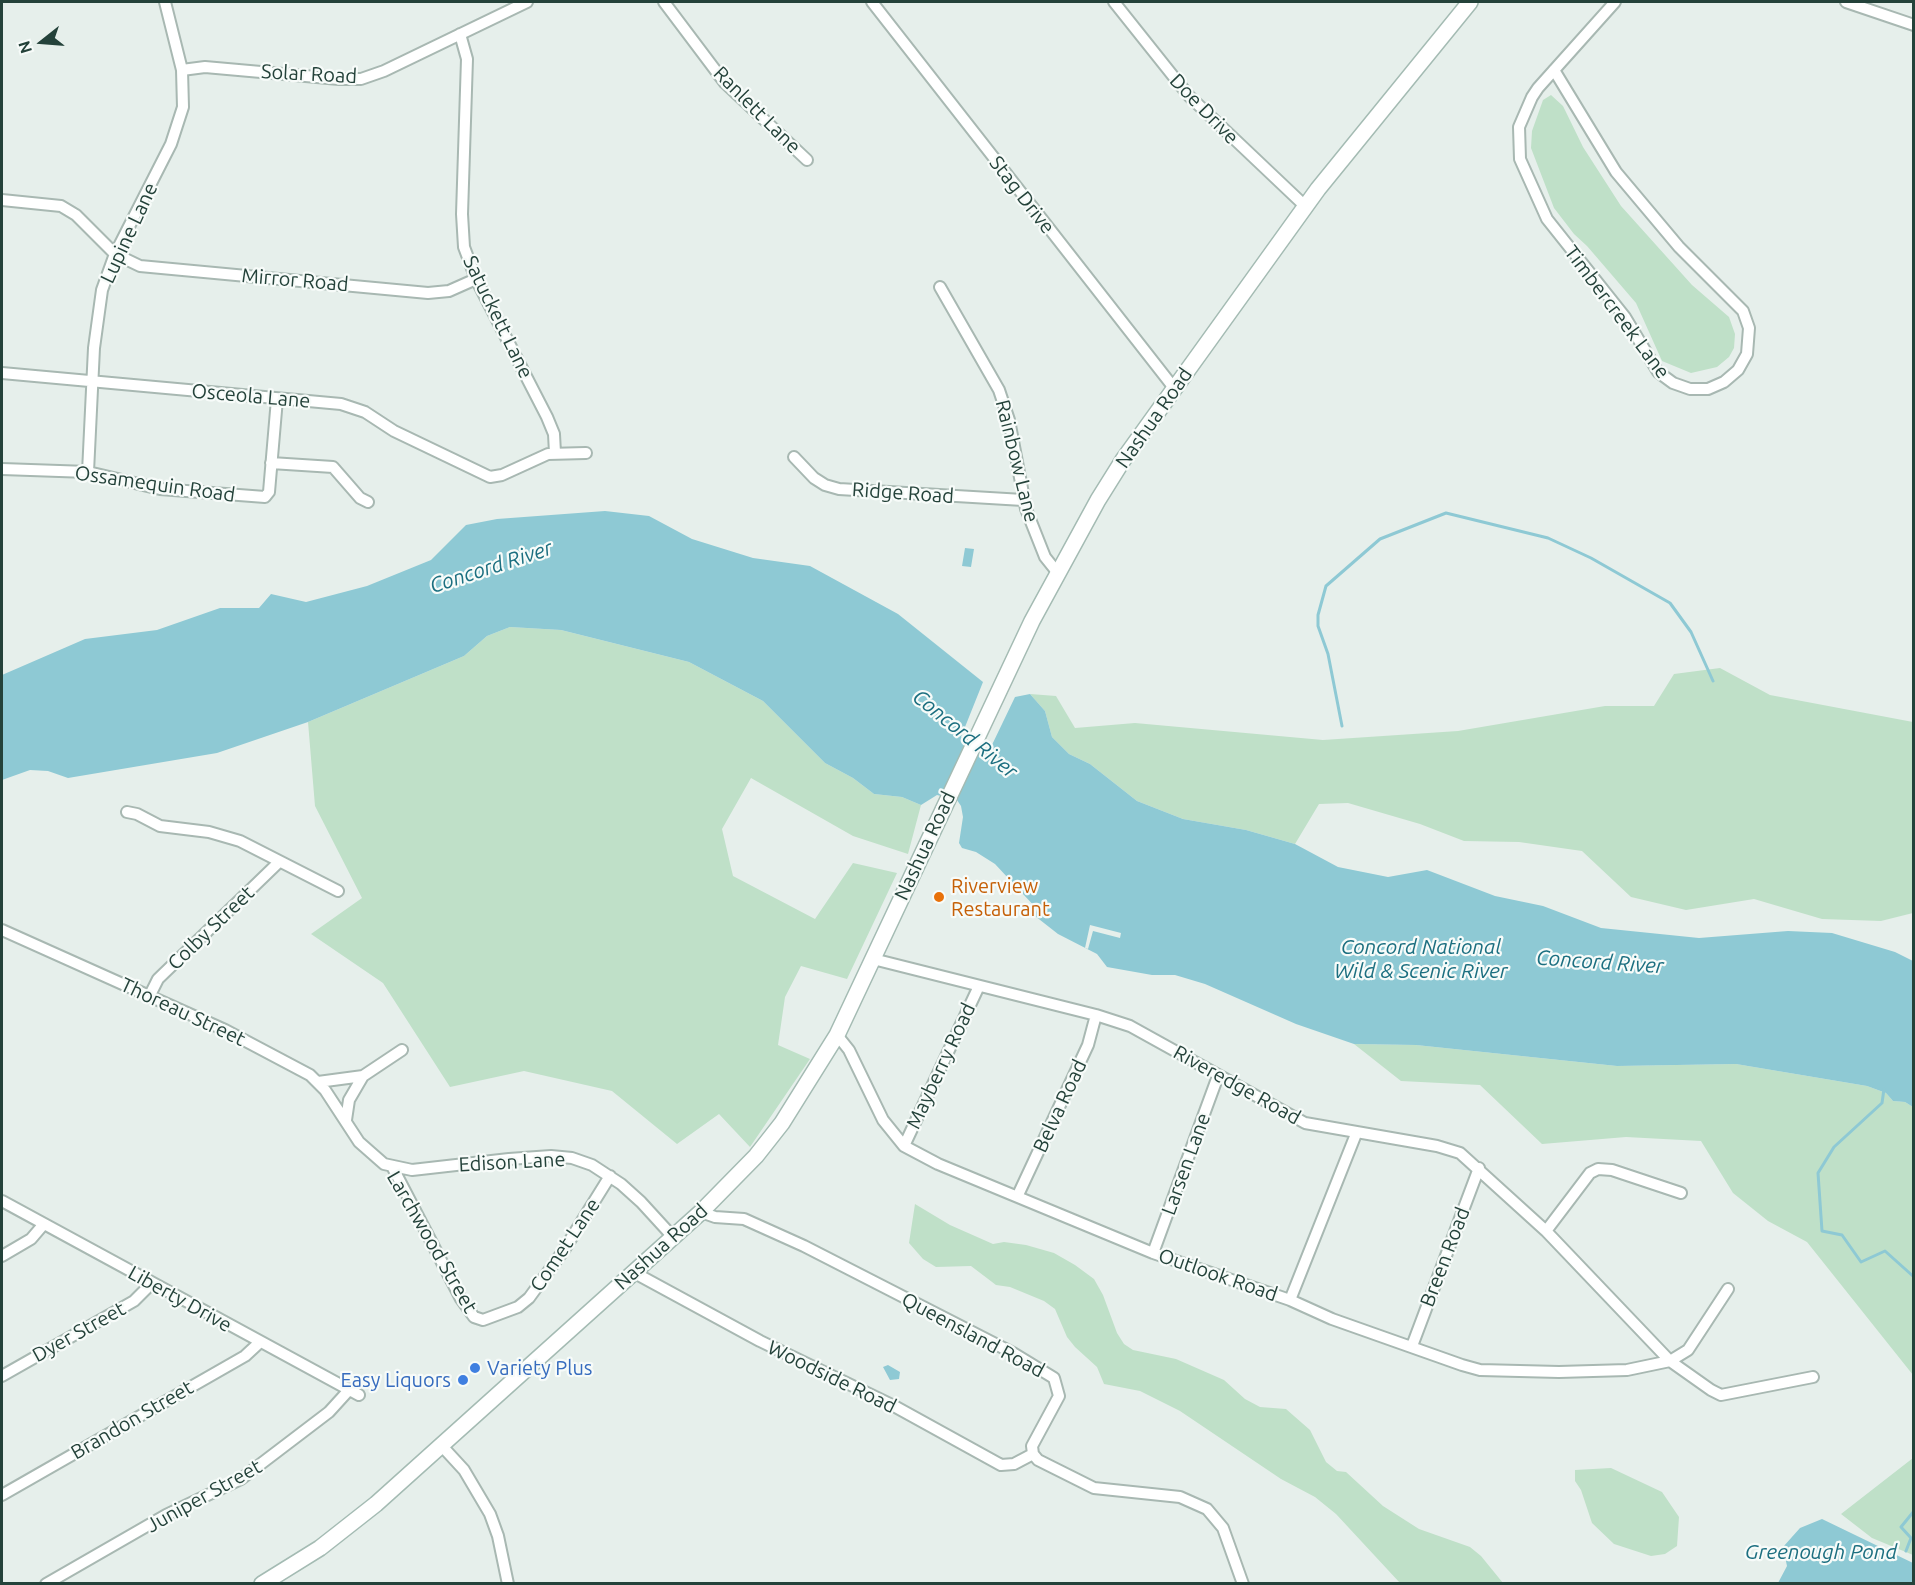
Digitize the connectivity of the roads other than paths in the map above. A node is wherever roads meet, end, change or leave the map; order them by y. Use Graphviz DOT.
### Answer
graph roads {
  1 [pos="165,2"];
  2 [pos="527,2"];
  3 [pos="664,2"];
  4 [pos="872,2"];
  5 [pos="1114,2"];
  6 [pos="1470,2"];
  7 [pos="1615,2"];
  8 [pos="1846,2"];
  9 [pos="1914,25"];
  10 [pos="460,34"];
  11 [pos="182,70"];
  12 [pos="1554,70"];
  13 [pos="807,160"];
  14 [pos="2,200"];
  15 [pos="1305,206"];
  16 [pos="115,254"];
  17 [pos="476,279"];
  18 [pos="939,287"];
  19 [pos="2,374"];
  20 [pos="91,381"];
  21 [pos="1174,388"];
  22 [pos="277,399"];
  23 [pos="555,453"];
  24 [pos="586,453"];
  25 [pos="794,457"];
  26 [pos="271,463"];
  27 [pos="2,469"];
  28 [pos="88,472"];
  29 [pos="1023,500"];
  30 [pos="368,502"];
  31 [pos="1057,572"];
  32 [pos="127,812"];
  33 [pos="278,863"];
  34 [pos="338,891"];
  35 [pos="2,930"];
  36 [pos="873,959"];
  37 [pos="979,986"];
  38 [pos="149,997"];
  39 [pos="1096,1015"];
  40 [pos="837,1035"];
  41 [pos="402,1050"];
  42 [pos="363,1076"];
  43 [pos="1218,1076"];
  44 [pos="318,1082"];
  45 [pos="346,1120"];
  46 [pos="1356,1134"];
  47 [pos="904,1146"];
  48 [pos="393,1168"];
  49 [pos="1479,1168"];
  50 [pos="610,1176"];
  51 [pos="1682,1193"];
  52 [pos="1018,1195"];
  53 [pos="2,1201"];
  54 [pos="701,1212"];
  55 [pos="43,1225"];
  56 [pos="1546,1231"];
  57 [pos="673,1237"];
  58 [pos="1154,1252"];
  59 [pos="2,1256"];
  60 [pos="633,1272"];
  61 [pos="152,1283"];
  62 [pos="1728,1289"];
  63 [pos="1290,1300"];
  64 [pos="480,1320"];
  65 [pos="260,1342"];
  66 [pos="1412,1346"];
  67 [pos="1670,1361"];
  68 [pos="2,1376"];
  69 [pos="1814,1377"];
  70 [pos="354,1393"];
  71 [pos="441,1445"];
  72 [pos="1033,1454"];
  73 [pos="2,1495"];
  74 [pos="46,1584"];
  75 [pos="262,1584"];
  76 [pos="508,1584"];
  77 [pos="1243,1584"];
  1 -- 11 [label="street, Lupine Lane"];
  2 -- 10 [label="street, Solar Road"];
  3 -- 13 [label="street, Ranlett Lane"];
  4 -- 21 [label="street, Stag Drive"];
  5 -- 15 [label="street, Doe Drive"];
  6 -- 15 [label="main road, Nashua Road"];
  7 -- 12 [label="street, Timbercreek Lane"];
  8 -- 9 [label="street"];
  10 -- 11 [label="street, Solar Road"];
  10 -- 17 [label="street, Satuckett Lane"];
  11 -- 16 [label="street, Lupine Lane"];
  12 -- 12 [label="street, Timbercreek Lane"];
  14 -- 16 [label="street"];
  15 -- 21 [label="main road, Nashua Road"];
  16 -- 17 [label="street, Mirror Road"];
  16 -- 20 [label="street, Lupine Lane"];
  17 -- 23 [label="street, Satuckett Lane"];
  18 -- 29 [label="street, Rainbow Lane"];
  19 -- 20 [label="street, Osceola Lane"];
  20 -- 22 [label="street, Osceola Lane"];
  20 -- 28 [label="street, Lupine Lane"];
  21 -- 31 [label="main road, Nashua Road"];
  22 -- 23 [label="street, Osceola Lane"];
  22 -- 26 [label="street"];
  23 -- 24 [label="street"];
  25 -- 29 [label="street, Ridge Road"];
  26 -- 28 [label="street, Ossamequin Road"];
  26 -- 30 [label="street"];
  27 -- 28 [label="street, Ossamequin Road"];
  29 -- 31 [label="street, Rainbow Lane"];
  31 -- 36 [label="main road, Nashua Road"];
  32 -- 33 [label="street"];
  33 -- 34 [label="street"];
  33 -- 38 [label="street, Colby Street"];
  35 -- 38 [label="street, Thoreau Street"];
  36 -- 37 [label="street, Riveredge Road"];
  36 -- 40 [label="main road, Nashua Road"];
  37 -- 39 [label="street, Riveredge Road"];
  37 -- 47 [label="street, Mayberry Road"];
  38 -- 44 [label="street, Thoreau Street"];
  39 -- 43 [label="street, Riveredge Road"];
  39 -- 52 [label="street, Belva Road"];
  40 -- 47 [label="street, Outlook Road"];
  40 -- 54 [label="main road, Nashua Road"];
  41 -- 42 [label="street"];
  42 -- 44 [label="street"];
  42 -- 45 [label="street"];
  43 -- 46 [label="street, Riveredge Road"];
  43 -- 58 [label="street, Larsen Lane"];
  44 -- 45 [label="street, Thoreau Street"];
  45 -- 48 [label="street, Larchwood Street"];
  46 -- 49 [label="street, Riveredge Road"];
  46 -- 63 [label="street"];
  47 -- 52 [label="street, Outlook Road"];
  48 -- 50 [label="street, Edison Lane"];
  48 -- 64 [label="street, Larchwood Street"];
  49 -- 56 [label="street, Riveredge Road"];
  49 -- 66 [label="street, Breen Road"];
  50 -- 57 [label="street, Edison Lane"];
  50 -- 64 [label="street, Comet Lane"];
  51 -- 56 [label="street"];
  52 -- 58 [label="street, Outlook Road"];
  53 -- 55 [label="street, Liberty Drive"];
  54 -- 57 [label="main road, Nashua Road"];
  54 -- 72 [label="street, Queensland Road"];
  55 -- 59 [label="street"];
  55 -- 61 [label="street, Liberty Drive"];
  56 -- 67 [label="street, Riveredge Road"];
  57 -- 60 [label="main road, Nashua Road"];
  58 -- 63 [label="street, Outlook Road"];
  60 -- 71 [label="main road, Nashua Road"];
  60 -- 72 [label="street, Woodside Road"];
  61 -- 65 [label="street, Liberty Drive"];
  61 -- 68 [label="street, Dyer Street"];
  62 -- 67 [label="street"];
  63 -- 66 [label="street, Outlook Road"];
  65 -- 70 [label="street, Liberty Drive"];
  65 -- 73 [label="street, Brandon Street"];
  66 -- 67 [label="street, Outlook Road"];
  67 -- 69 [label="street, Riveredge Road"];
  70 -- 74 [label="street, Juniper Street"];
  71 -- 75 [label="main road, Nashua Road"];
  71 -- 76 [label="street"];
  72 -- 77 [label="street"];
}
